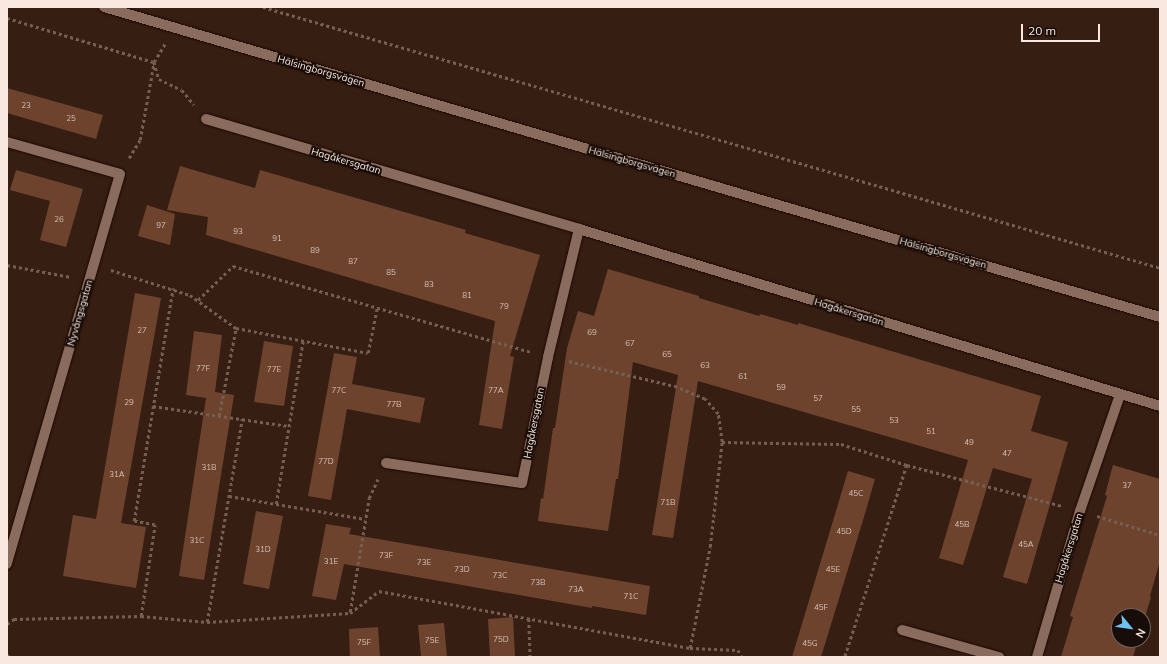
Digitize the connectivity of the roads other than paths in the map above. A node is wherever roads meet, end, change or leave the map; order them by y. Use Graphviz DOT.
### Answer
graph roads {
  1 [pos="104,7"];
  2 [pos="206,119"];
  3 [pos="7,142"];
  4 [pos="579,229"];
  5 [pos="1160,317"];
  6 [pos="1120,395"];
  7 [pos="1160,406"];
  8 [pos="386,463"];
  9 [pos="7,564"];
  10 [pos="902,630"];
  11 [pos="999,657"];
  12 [pos="1037,657"];
  1 -- 5 [label="street, Hälsingborgsvägen"];
  2 -- 4 [label="street, Hagåkersgatan"];
  3 -- 9 [label="street, Nyvångsgatan"];
  4 -- 6 [label="street, Hagåkersgatan"];
  4 -- 8 [label="street, Hagåkersgatan"];
  6 -- 7 [label="street, Hagåkersgatan"];
  6 -- 12 [label="street, Hagåkersgatan"];
  10 -- 11 [label="street"];
}
